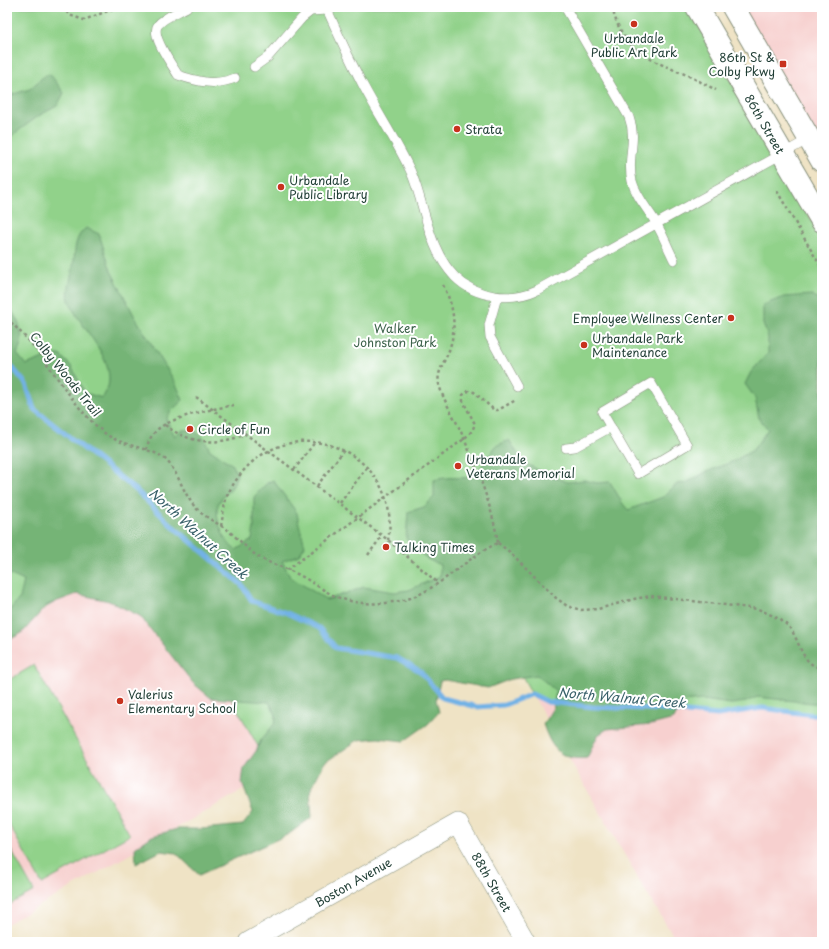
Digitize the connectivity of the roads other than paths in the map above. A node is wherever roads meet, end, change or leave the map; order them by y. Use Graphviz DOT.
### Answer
graph roads {
  1 [pos="187,7"];
  2 [pos="565,7"];
  3 [pos="697,7"];
  4 [pos="733,7"];
  5 [pos="327,8"];
  6 [pos="254,67"];
  7 [pos="235,78"];
  8 [pos="816,136"];
  9 [pos="782,154"];
  10 [pos="822,161"];
  11 [pos="822,221"];
  12 [pos="656,224"];
  13 [pos="674,260"];
  14 [pos="497,297"];
  15 [pos="518,386"];
  16 [pos="611,427"];
  17 [pos="566,448"];
  18 [pos="458,823"];
  19 [pos="248,942"];
  20 [pos="526,942"];
  1 -- 7 [label="lane"];
  2 -- 12 [label="lane"];
  3 -- 9 [label="main road, 86th Street"];
  4 -- 8 [label="main road"];
  5 -- 6 [label="lane"];
  5 -- 14 [label="lane"];
  8 -- 9 [label="lane"];
  8 -- 10 [label="main road"];
  9 -- 11 [label="main road, 86th Street"];
  9 -- 12 [label="lane"];
  12 -- 13 [label="lane"];
  12 -- 14 [label="lane"];
  14 -- 15 [label="lane"];
  16 -- 16 [label="lane"];
  16 -- 17 [label="lane"];
  18 -- 19 [label="street, Boston Avenue"];
  18 -- 20 [label="street, 88th Street"];
}
